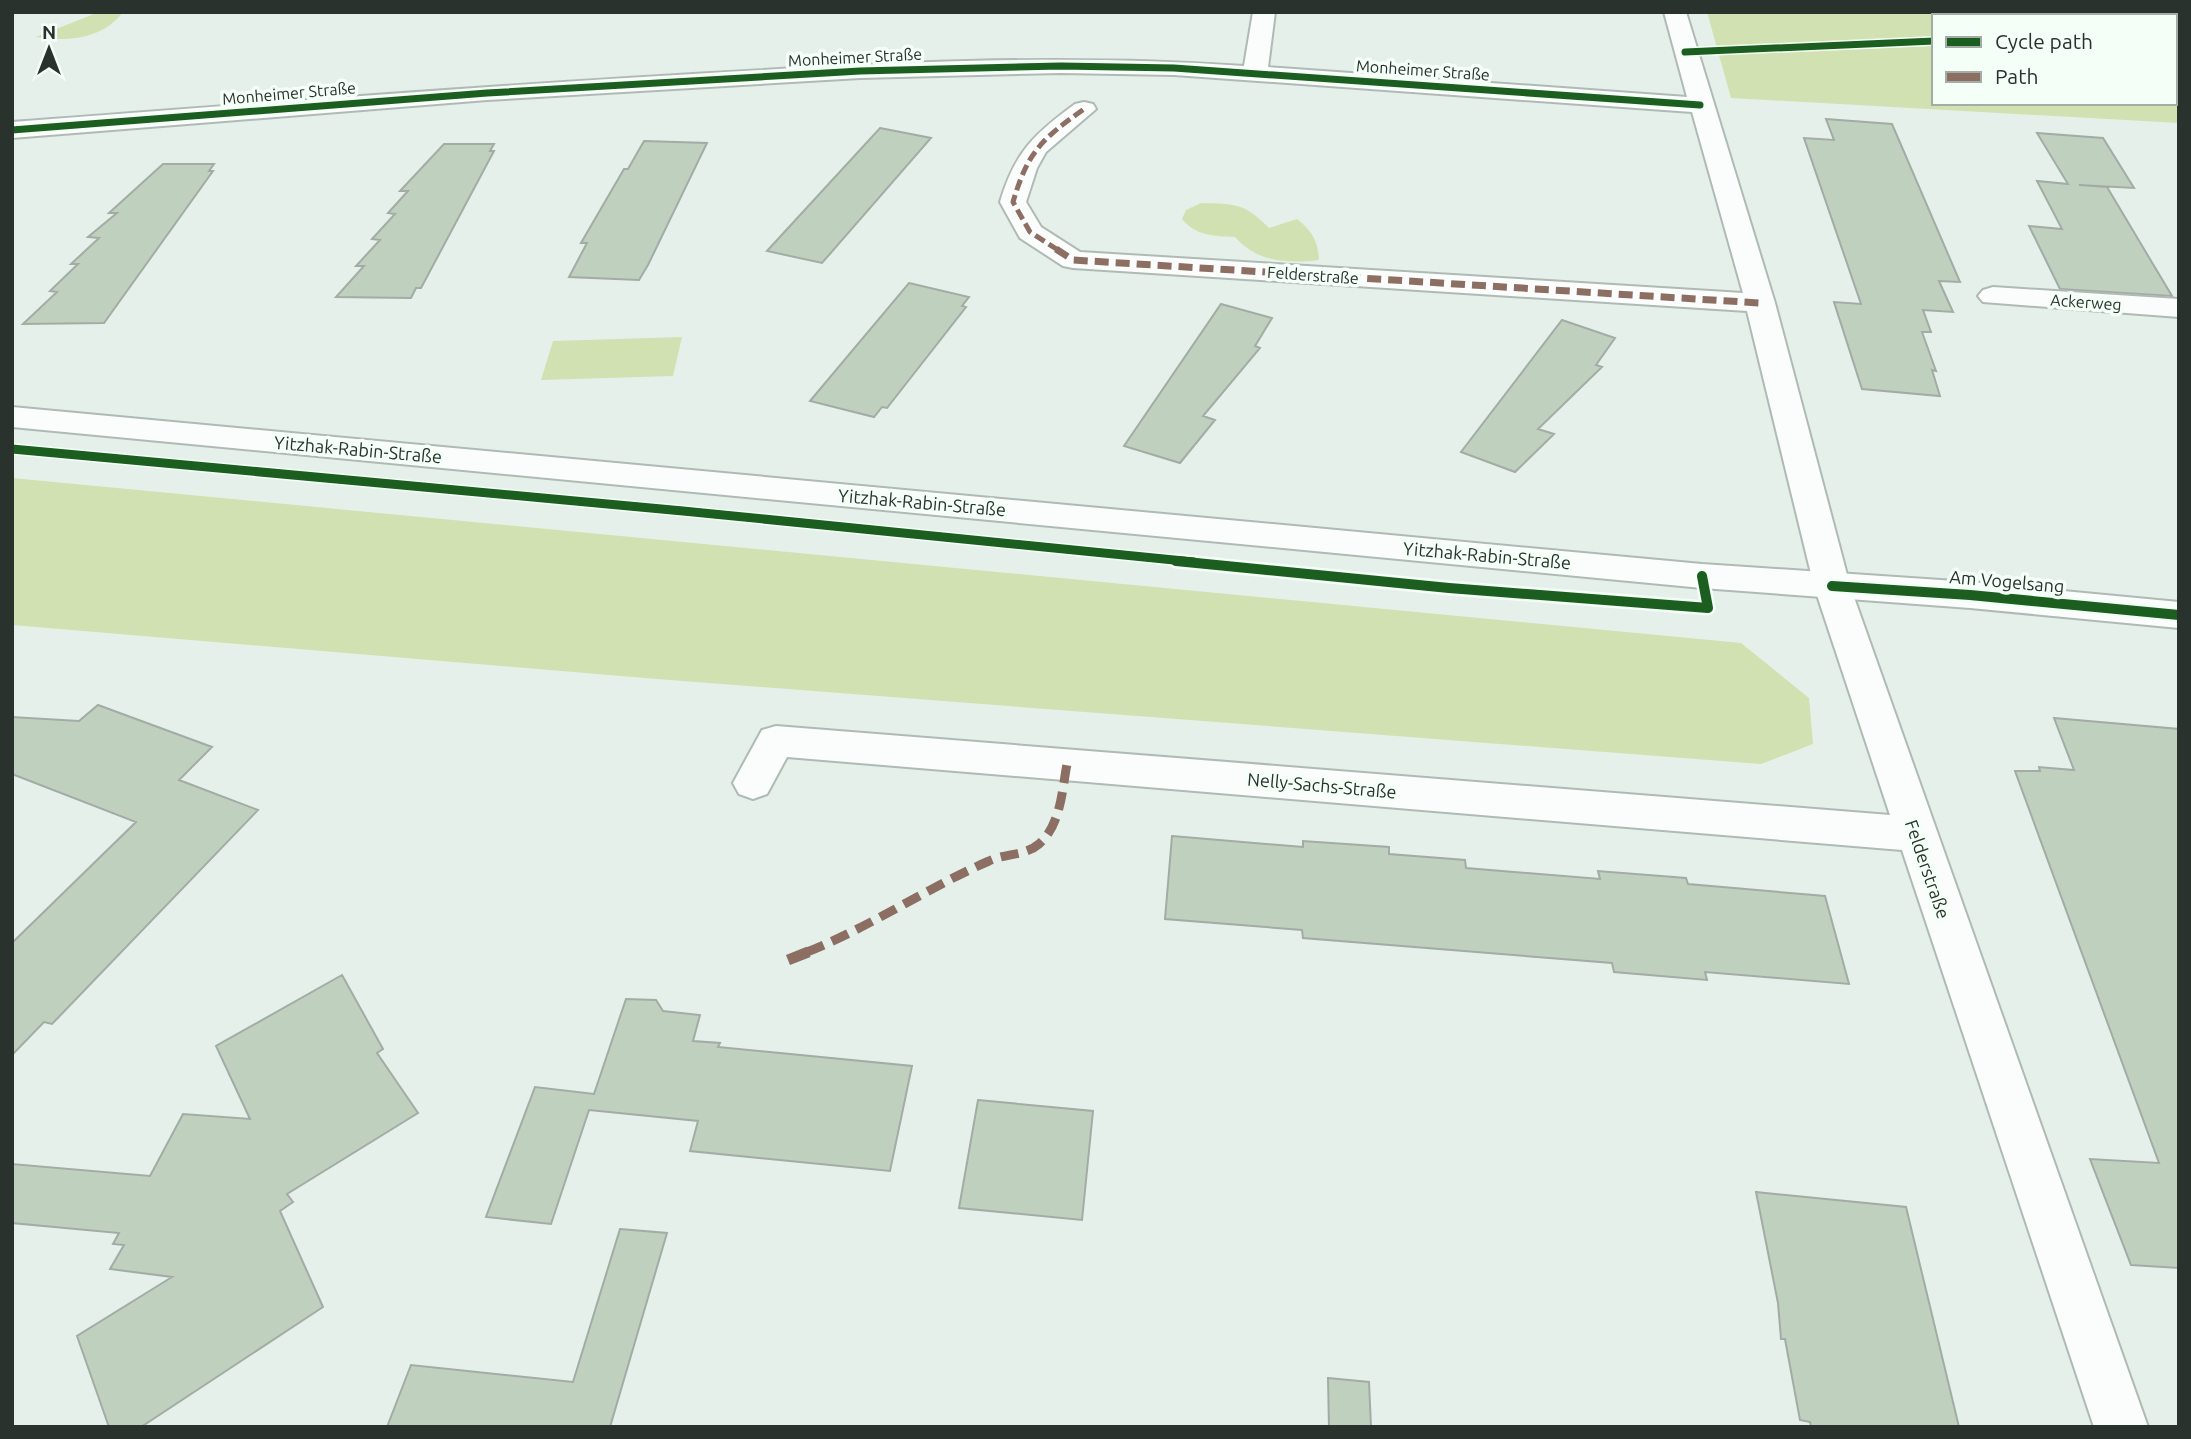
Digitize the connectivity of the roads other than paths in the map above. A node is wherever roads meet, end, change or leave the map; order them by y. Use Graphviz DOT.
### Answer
graph roads {
  1 [pos="1264,12"];
  2 [pos="1675,12"];
  3 [pos="1255,74"];
  4 [pos="1700,105"];
  5 [pos="1084,109"];
  6 [pos="12,130"];
  7 [pos="1993,296"];
  8 [pos="1760,303"];
  9 [pos="2179,308"];
  10 [pos="12,417"];
  11 [pos="1832,586"];
  12 [pos="2179,614"];
  13 [pos="753,783"];
  14 [pos="1915,834"];
  15 [pos="2121,1427"];
  1 -- 3 [label="street"];
  2 -- 4 [label="street, Felderstraße"];
  3 -- 4 [label="street, Monheimer Straße"];
  3 -- 6 [label="street, Monheimer Straße"];
  4 -- 8 [label="street, Felderstraße"];
  5 -- 8 [label="street, Felderstraße"];
  7 -- 9 [label="street, Ackerweg"];
  8 -- 11 [label="street, Felderstraße"];
  10 -- 11 [label="street, Yitzhak-Rabin-Straße"];
  11 -- 12 [label="street, Am Vogelsang"];
  11 -- 14 [label="street, Felderstraße"];
  13 -- 14 [label="street, Nelly-Sachs-Straße"];
  14 -- 15 [label="street, Felderstraße"];
}
